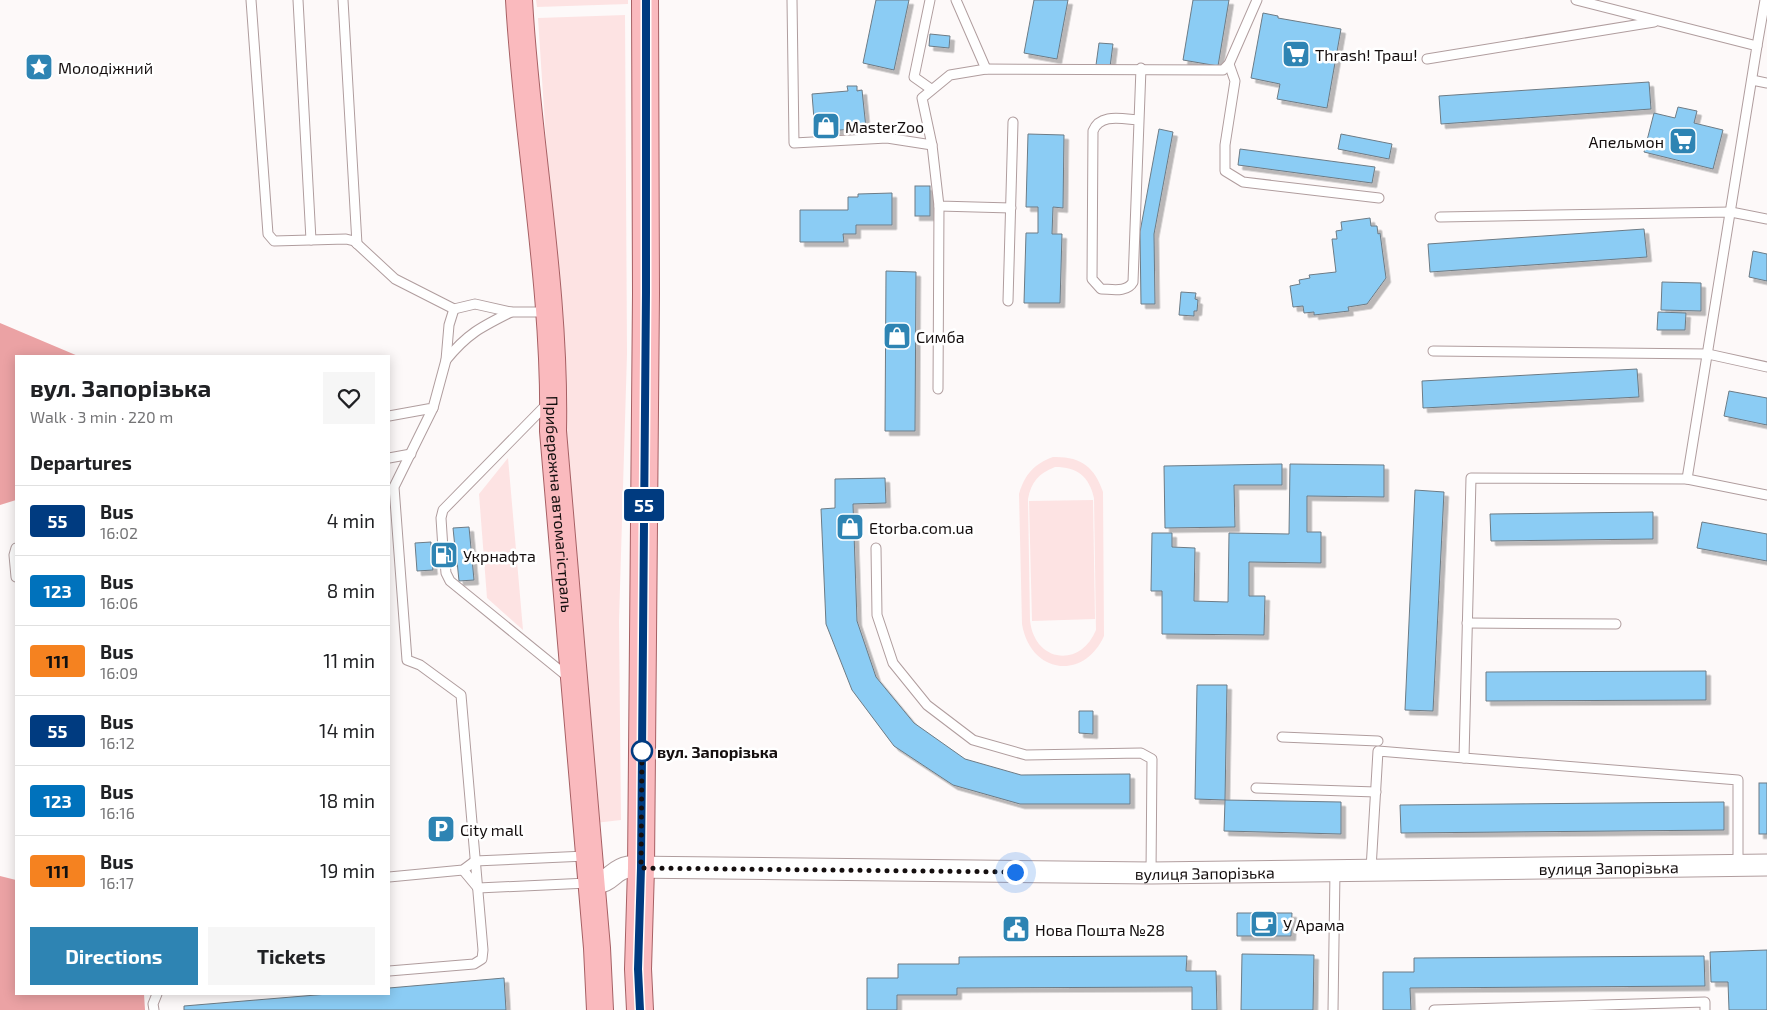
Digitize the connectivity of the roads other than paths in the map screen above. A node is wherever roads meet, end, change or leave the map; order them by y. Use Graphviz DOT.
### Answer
graph roads {
  1 [pos="251,0"];
  2 [pos="298,0"];
  3 [pos="343,0"];
  4 [pos="519,0"];
  5 [pos="646,0"];
  6 [pos="792,0"];
  7 [pos="930,0"];
  8 [pos="956,0"];
  9 [pos="1257,0"];
  10 [pos="1576,0"];
  11 [pos="1765,0"];
  12 [pos="1765,16"];
  13 [pos="1659,21"];
  14 [pos="1757,46"];
  15 [pos="1427,59"];
  16 [pos="1229,64"];
  17 [pos="1141,68"];
  18 [pos="986,69"];
  19 [pos="1752,80"];
  20 [pos="1767,83"];
  21 [pos="932,89"];
  22 [pos="1139,120"];
  23 [pos="1013,122"];
  24 [pos="932,145"];
  25 [pos="1379,198"];
  26 [pos="939,206"];
  27 [pos="1011,208"];
  28 [pos="1731,212"];
  29 [pos="1440,217"];
  30 [pos="1767,219"];
  31 [pos="311,240"];
  32 [pos="357,244"];
  33 [pos="1008,301"];
  34 [pos="454,310"];
  35 [pos="511,312"];
  36 [pos="548,312"];
  37 [pos="1433,351"];
  38 [pos="1708,354"];
  39 [pos="446,360"];
  40 [pos="1767,367"];
  41 [pos="938,389"];
  42 [pos="554,396"];
  43 [pos="434,408"];
  44 [pos="390,416"];
  45 [pos="411,454"];
  46 [pos="390,458"];
  47 [pos="1687,479"];
  48 [pos="1767,495"];
  49 [pos="876,548"];
  50 [pos="443,549"];
  51 [pos="15,552"];
  52 [pos="444,562"];
  53 [pos="15,566"];
  54 [pos="1467,623"];
  55 [pos="1616,624"];
  56 [pos="574,682"];
  57 [pos="1282,737"];
  58 [pos="1378,741"];
  59 [pos="1464,758"];
  60 [pos="1256,788"];
  61 [pos="1376,792"];
  62 [pos="589,856"];
  63 [pos="475,861"];
  64 [pos="1738,865"];
  65 [pos="1767,865"];
  66 [pos="641,868"];
  67 [pos="462,870"];
  68 [pos="1335,870"];
  69 [pos="1371,870"];
  70 [pos="1151,873"];
  71 [pos="390,877"];
  72 [pos="591,883"];
  73 [pos="478,888"];
  74 [pos="390,971"];
  75 [pos="157,995"];
  76 [pos="1611,1007"];
  77 [pos="154,1010"];
  78 [pos="600,1010"];
  79 [pos="640,1010"];
  80 [pos="1334,1010"];
  81 [pos="1434,1010"];
  82 [pos="1705,1010"];
  1 -- 31 [label="lane"];
  2 -- 31 [label="lane"];
  3 -- 32 [label="lane"];
  4 -- 36 [label="main road, Прибережна автомагістраль"];
  5 -- 66 [label="main road"];
  6 -- 24 [label="lane"];
  7 -- 21 [label="lane"];
  8 -- 18 [label="lane"];
  9 -- 16 [label="lane"];
  10 -- 13 [label="lane"];
  11 -- 12 [label="lane"];
  12 -- 14 [label="lane"];
  13 -- 14 [label="lane"];
  13 -- 15 [label="lane"];
  14 -- 19 [label="lane"];
  16 -- 17 [label="lane"];
  16 -- 25 [label="lane"];
  17 -- 18 [label="lane"];
  17 -- 22 [label="lane"];
  18 -- 21 [label="lane"];
  19 -- 20 [label="lane"];
  19 -- 28 [label="lane"];
  21 -- 24 [label="lane"];
  22 -- 22 [label="lane"];
  23 -- 27 [label="lane"];
  24 -- 26 [label="lane"];
  26 -- 27 [label="lane"];
  26 -- 41 [label="lane"];
  27 -- 33 [label="lane"];
  28 -- 29 [label="lane"];
  28 -- 30 [label="lane"];
  28 -- 38 [label="lane"];
  31 -- 32 [label="lane"];
  32 -- 34 [label="lane"];
  34 -- 35 [label="lane"];
  34 -- 39 [label="lane"];
  35 -- 36 [label="lane"];
  35 -- 39 [label="lane"];
  36 -- 42 [label="main road, Прибережна автомагістраль"];
  37 -- 38 [label="lane"];
  38 -- 40 [label="lane"];
  38 -- 47 [label="lane"];
  39 -- 43 [label="lane"];
  42 -- 50 [label="lane"];
  42 -- 56 [label="main road, Прибережна автомагістраль"];
  43 -- 44 [label="lane"];
  43 -- 45 [label="lane"];
  45 -- 46 [label="lane"];
  45 -- 63 [label="lane"];
  47 -- 48 [label="lane"];
  47 -- 54 [label="lane"];
  49 -- 70 [label="lane"];
  51 -- 53 [label="lane"];
  52 -- 56 [label="lane"];
  54 -- 55 [label="lane"];
  54 -- 59 [label="lane"];
  56 -- 62 [label="main road, Прибережна автомагістраль"];
  57 -- 58 [label="lane"];
  59 -- 61 [label="lane"];
  59 -- 64 [label="lane"];
  60 -- 61 [label="lane"];
  61 -- 69 [label="lane"];
  62 -- 63 [label="lane"];
  62 -- 72 [label="main road, Прибережна автомагістраль"];
  63 -- 67 [label="lane"];
  63 -- 73 [label="lane"];
  64 -- 65 [label="street, вулиця Запорізька"];
  64 -- 69 [label="street, вулиця Запорізька"];
  66 -- 70 [label="street, вулиця Запорізька"];
  66 -- 72 [label="street, вулиця Запорізька"];
  66 -- 79 [label="main road"];
  67 -- 71 [label="lane"];
  67 -- 73 [label="lane"];
  68 -- 69 [label="street, вулиця Запорізька"];
  68 -- 70 [label="street, вулиця Запорізька"];
  68 -- 80 [label="lane"];
  72 -- 73 [label="lane"];
  72 -- 78 [label="main road, Прибережна автомагістраль"];
  73 -- 74 [label="lane"];
  75 -- 77 [label="lane"];
  76 -- 81 [label="lane"];
  76 -- 82 [label="lane"];
}
